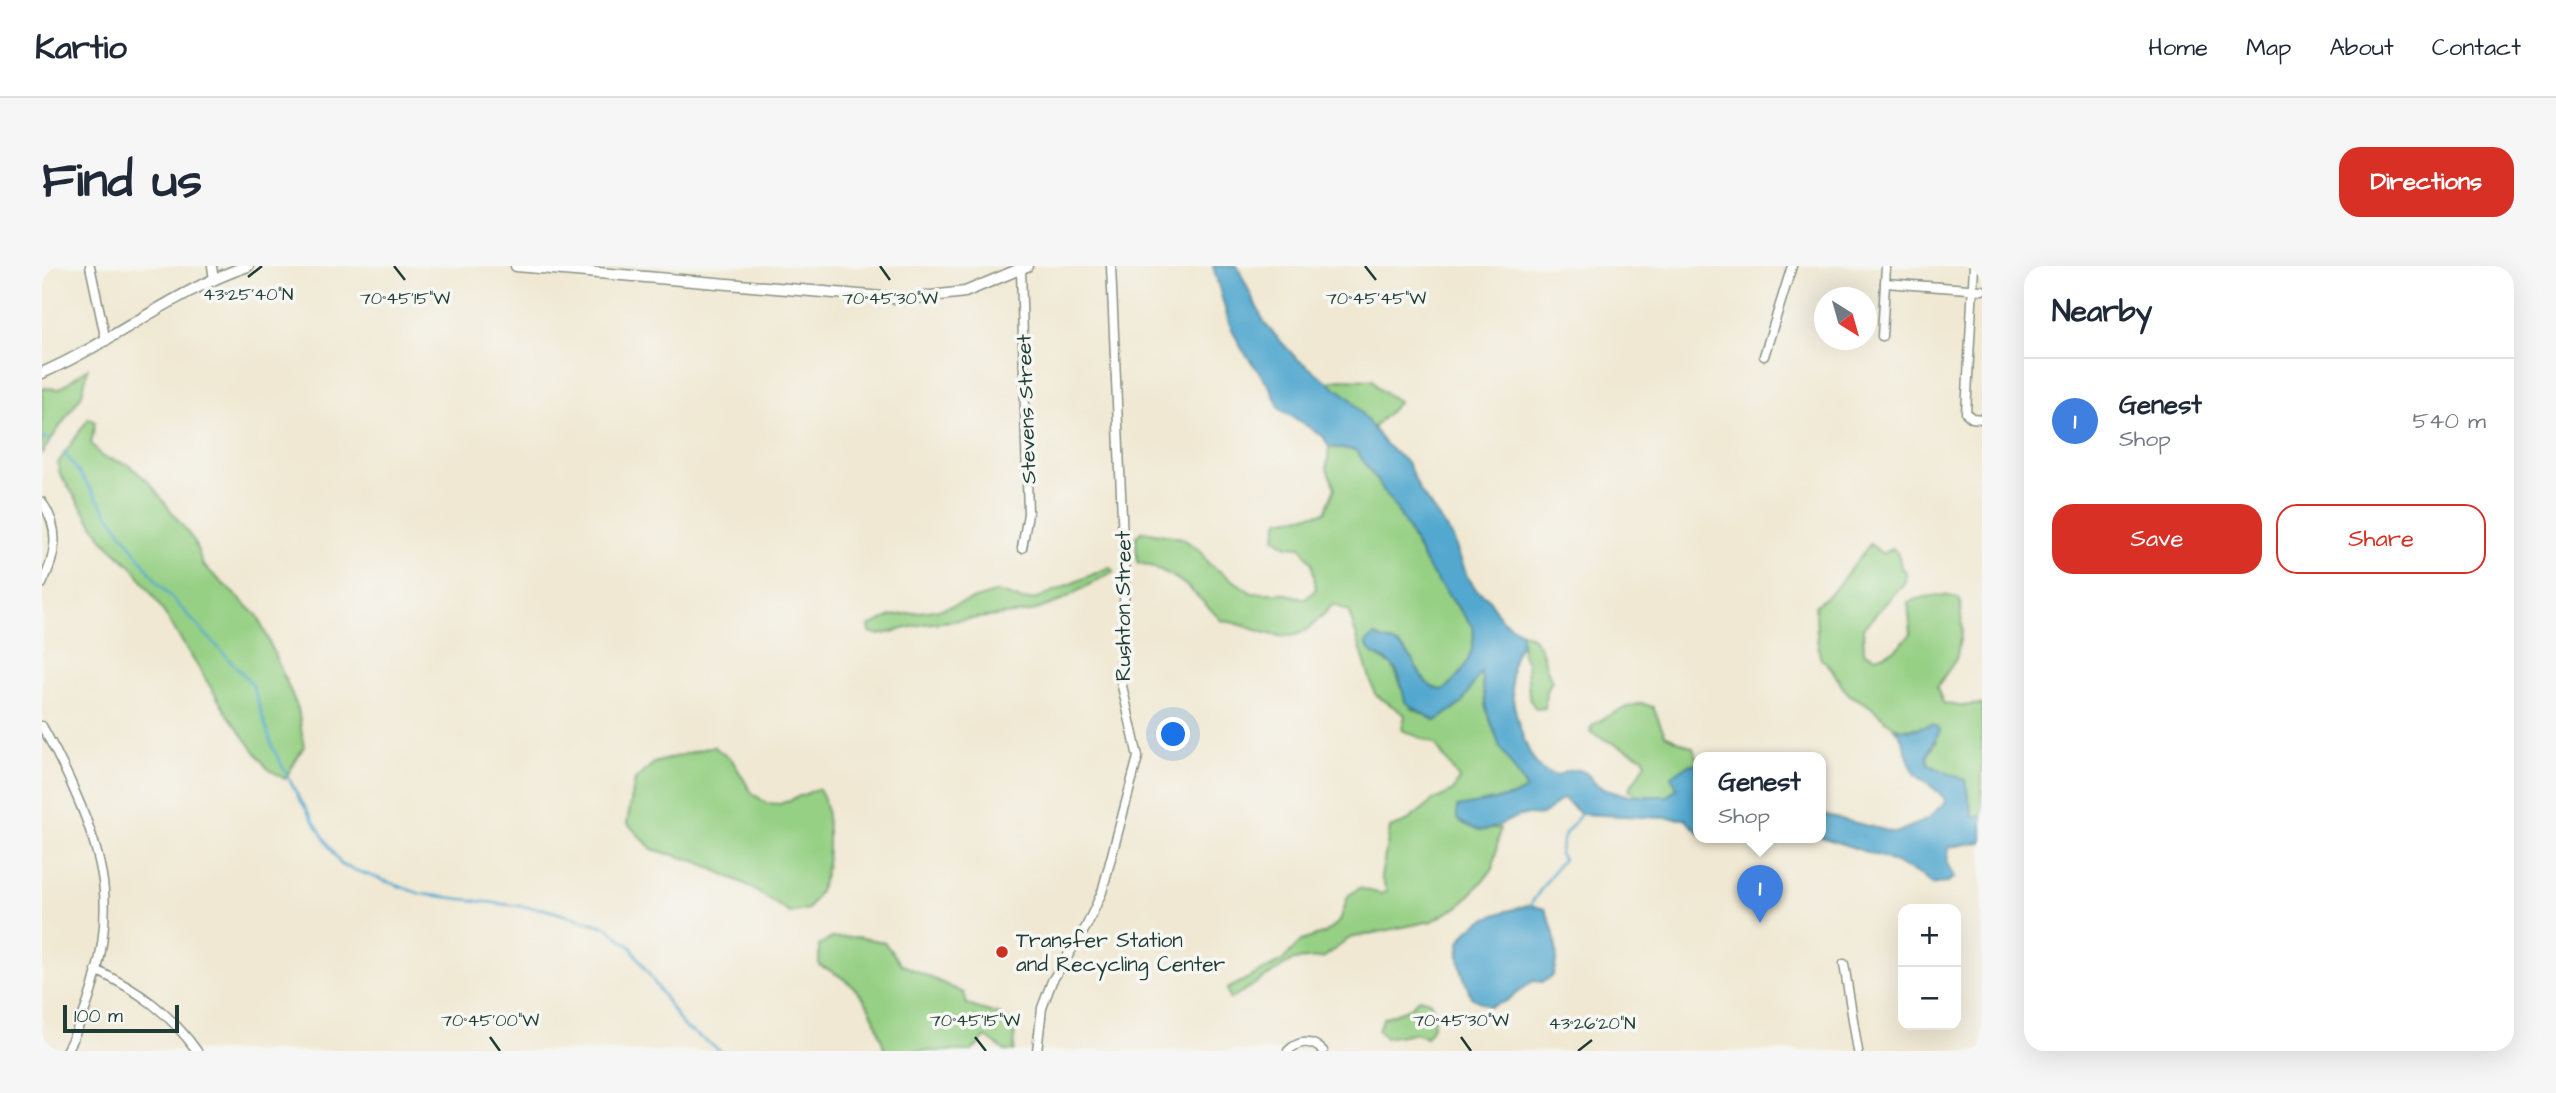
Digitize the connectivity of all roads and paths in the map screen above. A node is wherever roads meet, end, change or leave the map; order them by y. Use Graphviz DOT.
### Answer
graph roads {
  1 [pos="90,266"];
  2 [pos="212,266"];
  3 [pos="248,266"];
  4 [pos="516,266"];
  5 [pos="1111,266"];
  6 [pos="1792,266"];
  7 [pos="1886,266"];
  8 [pos="1975,266"];
  9 [pos="1024,268"];
  10 [pos="214,280"];
  11 [pos="1885,283"];
  12 [pos="1978,289"];
  13 [pos="1882,335"];
  14 [pos="106,341"];
  15 [pos="1764,356"];
  16 [pos="42,373"];
  17 [pos="1982,419"];
  18 [pos="42,502"];
  19 [pos="1022,548"];
  20 [pos="42,584"];
  21 [pos="42,726"];
  22 [pos="1843,964"];
  23 [pos="96,970"];
  24 [pos="66,1051"];
  25 [pos="197,1051"];
  26 [pos="1037,1051"];
  27 [pos="1288,1051"];
  28 [pos="1323,1051"];
  29 [pos="1858,1051"];
  1 -- 14 [label="street"];
  2 -- 10 [label="street"];
  3 -- 10 [label="street"];
  4 -- 9 [label="street"];
  5 -- 26 [label="street, Rushton Street"];
  6 -- 15 [label="street"];
  7 -- 11 [label="street"];
  8 -- 12 [label="street"];
  9 -- 19 [label="street, Stevens Street"];
  10 -- 14 [label="street"];
  11 -- 12 [label="street"];
  11 -- 13 [label="street"];
  12 -- 17 [label="street"];
  14 -- 16 [label="street"];
  18 -- 20 [label="street"];
  21 -- 23 [label="street"];
  22 -- 29 [label="street"];
  23 -- 24 [label="street"];
  23 -- 25 [label="street"];
  27 -- 28 [label="street"];
}
